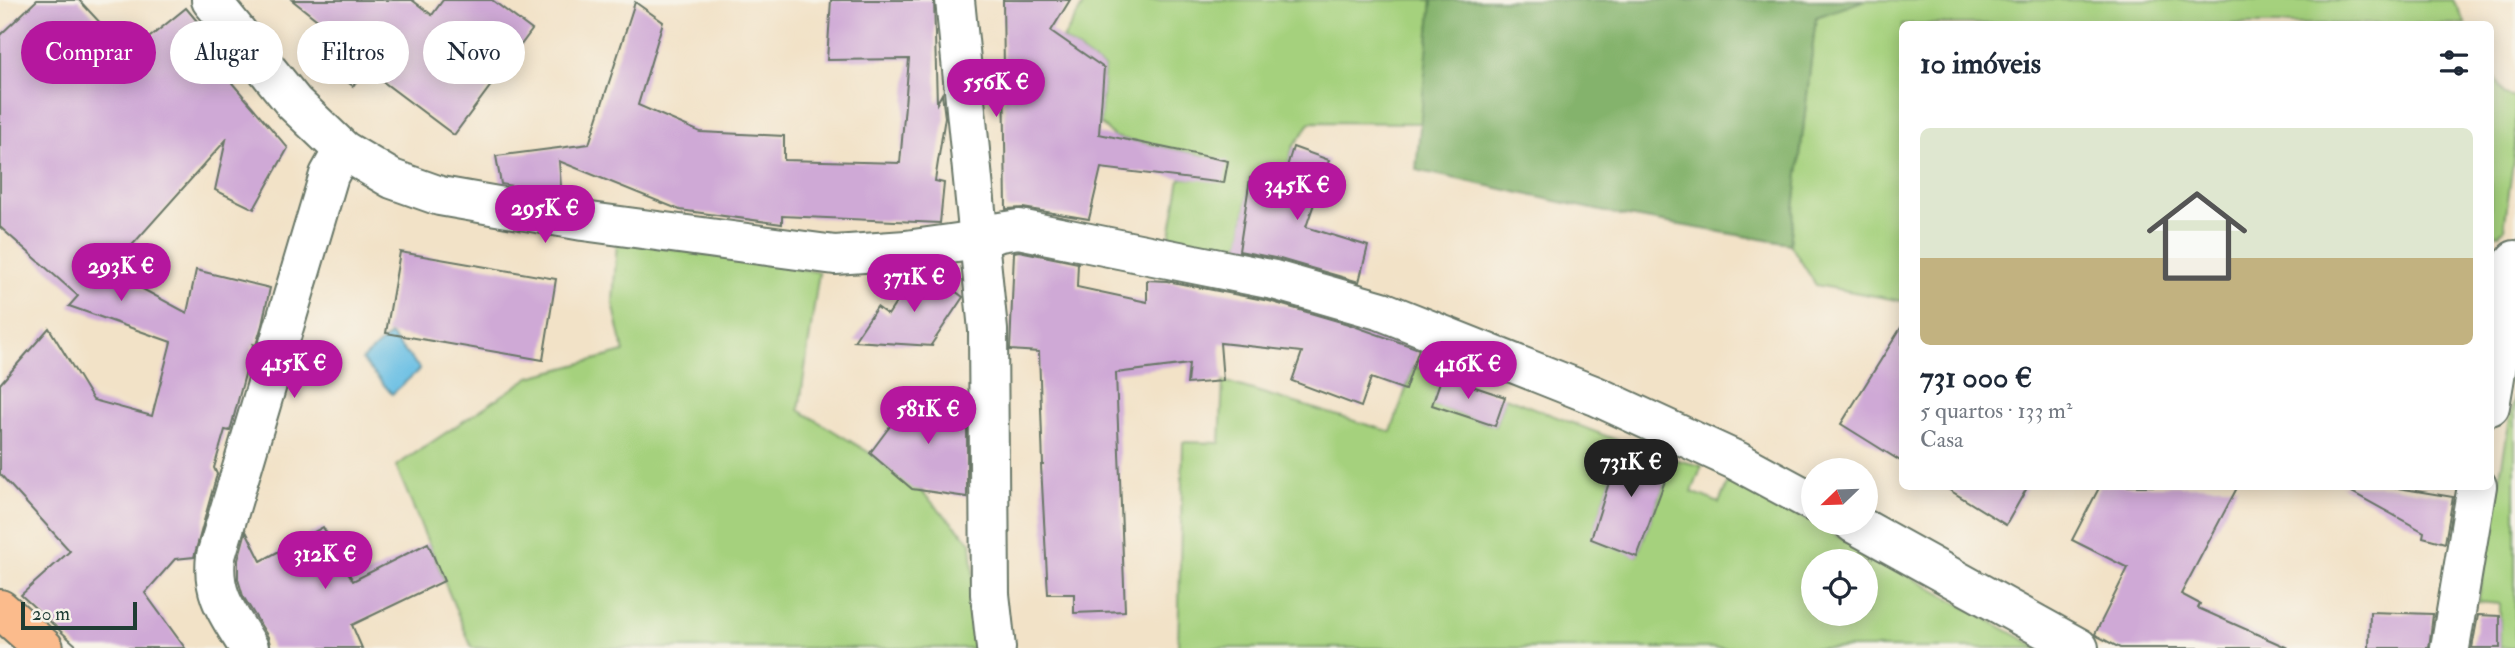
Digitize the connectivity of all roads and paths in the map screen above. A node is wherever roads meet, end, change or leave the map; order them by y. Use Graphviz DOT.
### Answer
graph roads {
  1 [pos="211,0"];
  2 [pos="955,0"];
  3 [pos="343,150"];
  4 [pos="978,240"];
  5 [pos="2515,260"];
  6 [pos="2494,383"];
  7 [pos="2476,490"];
  8 [pos="1801,496"];
  9 [pos="1877,536"];
  10 [pos="0,609"];
  11 [pos="44,648"];
  12 [pos="249,648"];
  13 [pos="996,648"];
  14 [pos="2079,648"];
  15 [pos="2450,648"];
  1 -- 3 [label="street"];
  2 -- 4 [label="street"];
  3 -- 4 [label="street"];
  3 -- 12 [label="street"];
  4 -- 8 [label="street"];
  4 -- 13 [label="street"];
  5 -- 6 [label="street"];
  7 -- 15 [label="street"];
  9 -- 14 [label="street"];
  10 -- 11 [label="main road"];
}
